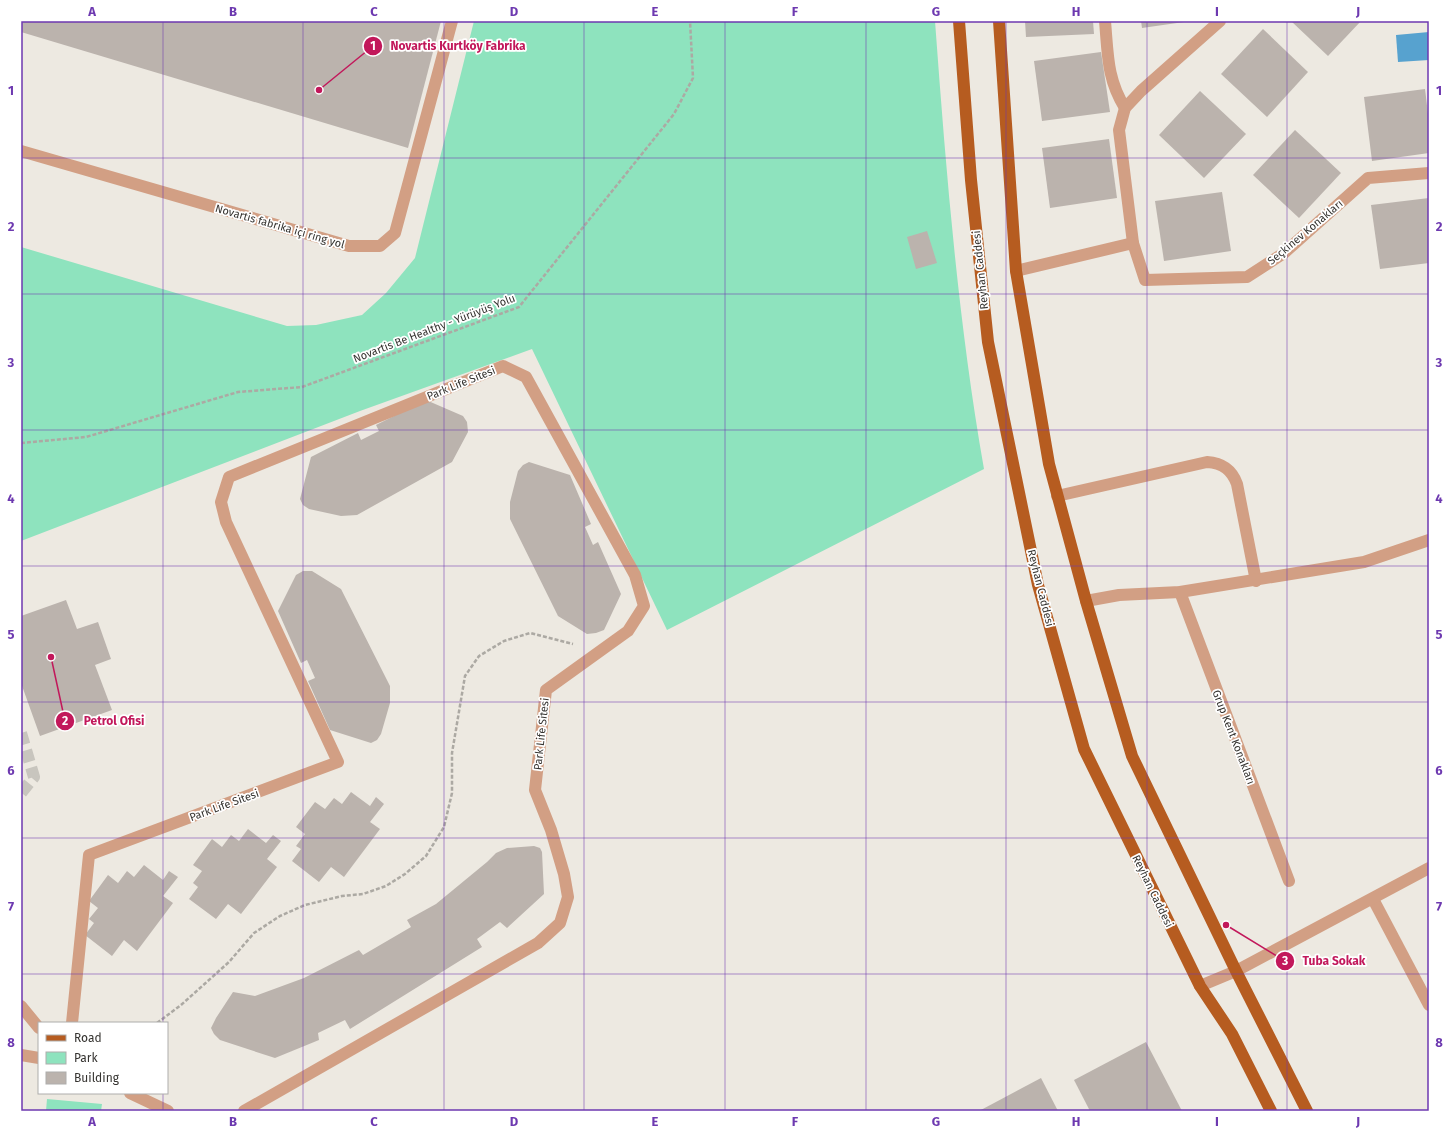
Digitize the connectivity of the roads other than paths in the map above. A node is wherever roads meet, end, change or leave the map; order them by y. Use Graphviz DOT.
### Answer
graph roads {
  1 [pos="452,21"];
  2 [pos="959,21"];
  3 [pos="999,21"];
  4 [pos="1105,21"];
  5 [pos="1220,21"];
  6 [pos="1125,108"];
  7 [pos="21,151"];
  8 [pos="1429,173"];
  9 [pos="1132,243"];
  10 [pos="1016,271"];
  11 [pos="1057,496"];
  12 [pos="1429,540"];
  13 [pos="1256,581"];
  14 [pos="1180,592"];
  15 [pos="1086,601"];
  16 [pos="1429,868"];
  17 [pos="1288,881"];
  18 [pos="1372,899"];
  19 [pos="1236,971"];
  20 [pos="1200,986"];
  21 [pos="1429,1005"];
  22 [pos="21,1006"];
  23 [pos="72,1022"];
  24 [pos="38,1027"];
  25 [pos="21,1055"];
  26 [pos="38,1058"];
  27 [pos="132,1094"];
  28 [pos="168,1111"];
  29 [pos="244,1111"];
  30 [pos="1271,1111"];
  31 [pos="1307,1111"];
  1 -- 7 [label="street, Novartis fabrika içi ring yol"];
  2 -- 20 [label="main road, Reyhan Caddesi"];
  3 -- 10 [label="main road"];
  4 -- 6 [label="street"];
  5 -- 6 [label="street"];
  6 -- 9 [label="street, Seçkinev Konakları"];
  8 -- 9 [label="street, Seçkinev Konakları"];
  9 -- 10 [label="street"];
  10 -- 11 [label="main road"];
  11 -- 13 [label="street"];
  11 -- 15 [label="main road"];
  12 -- 13 [label="street"];
  13 -- 14 [label="street"];
  14 -- 15 [label="street"];
  14 -- 17 [label="street, Grup Kent Konakları"];
  15 -- 19 [label="main road"];
  16 -- 18 [label="street"];
  18 -- 19 [label="street"];
  18 -- 21 [label="street"];
  19 -- 20 [label="street"];
  19 -- 31 [label="main road"];
  20 -- 30 [label="main road, Reyhan Caddesi"];
  22 -- 24 [label="street"];
  23 -- 29 [label="street, Park Life Sitesi"];
  25 -- 26 [label="street"];
  27 -- 28 [label="street"];
}
